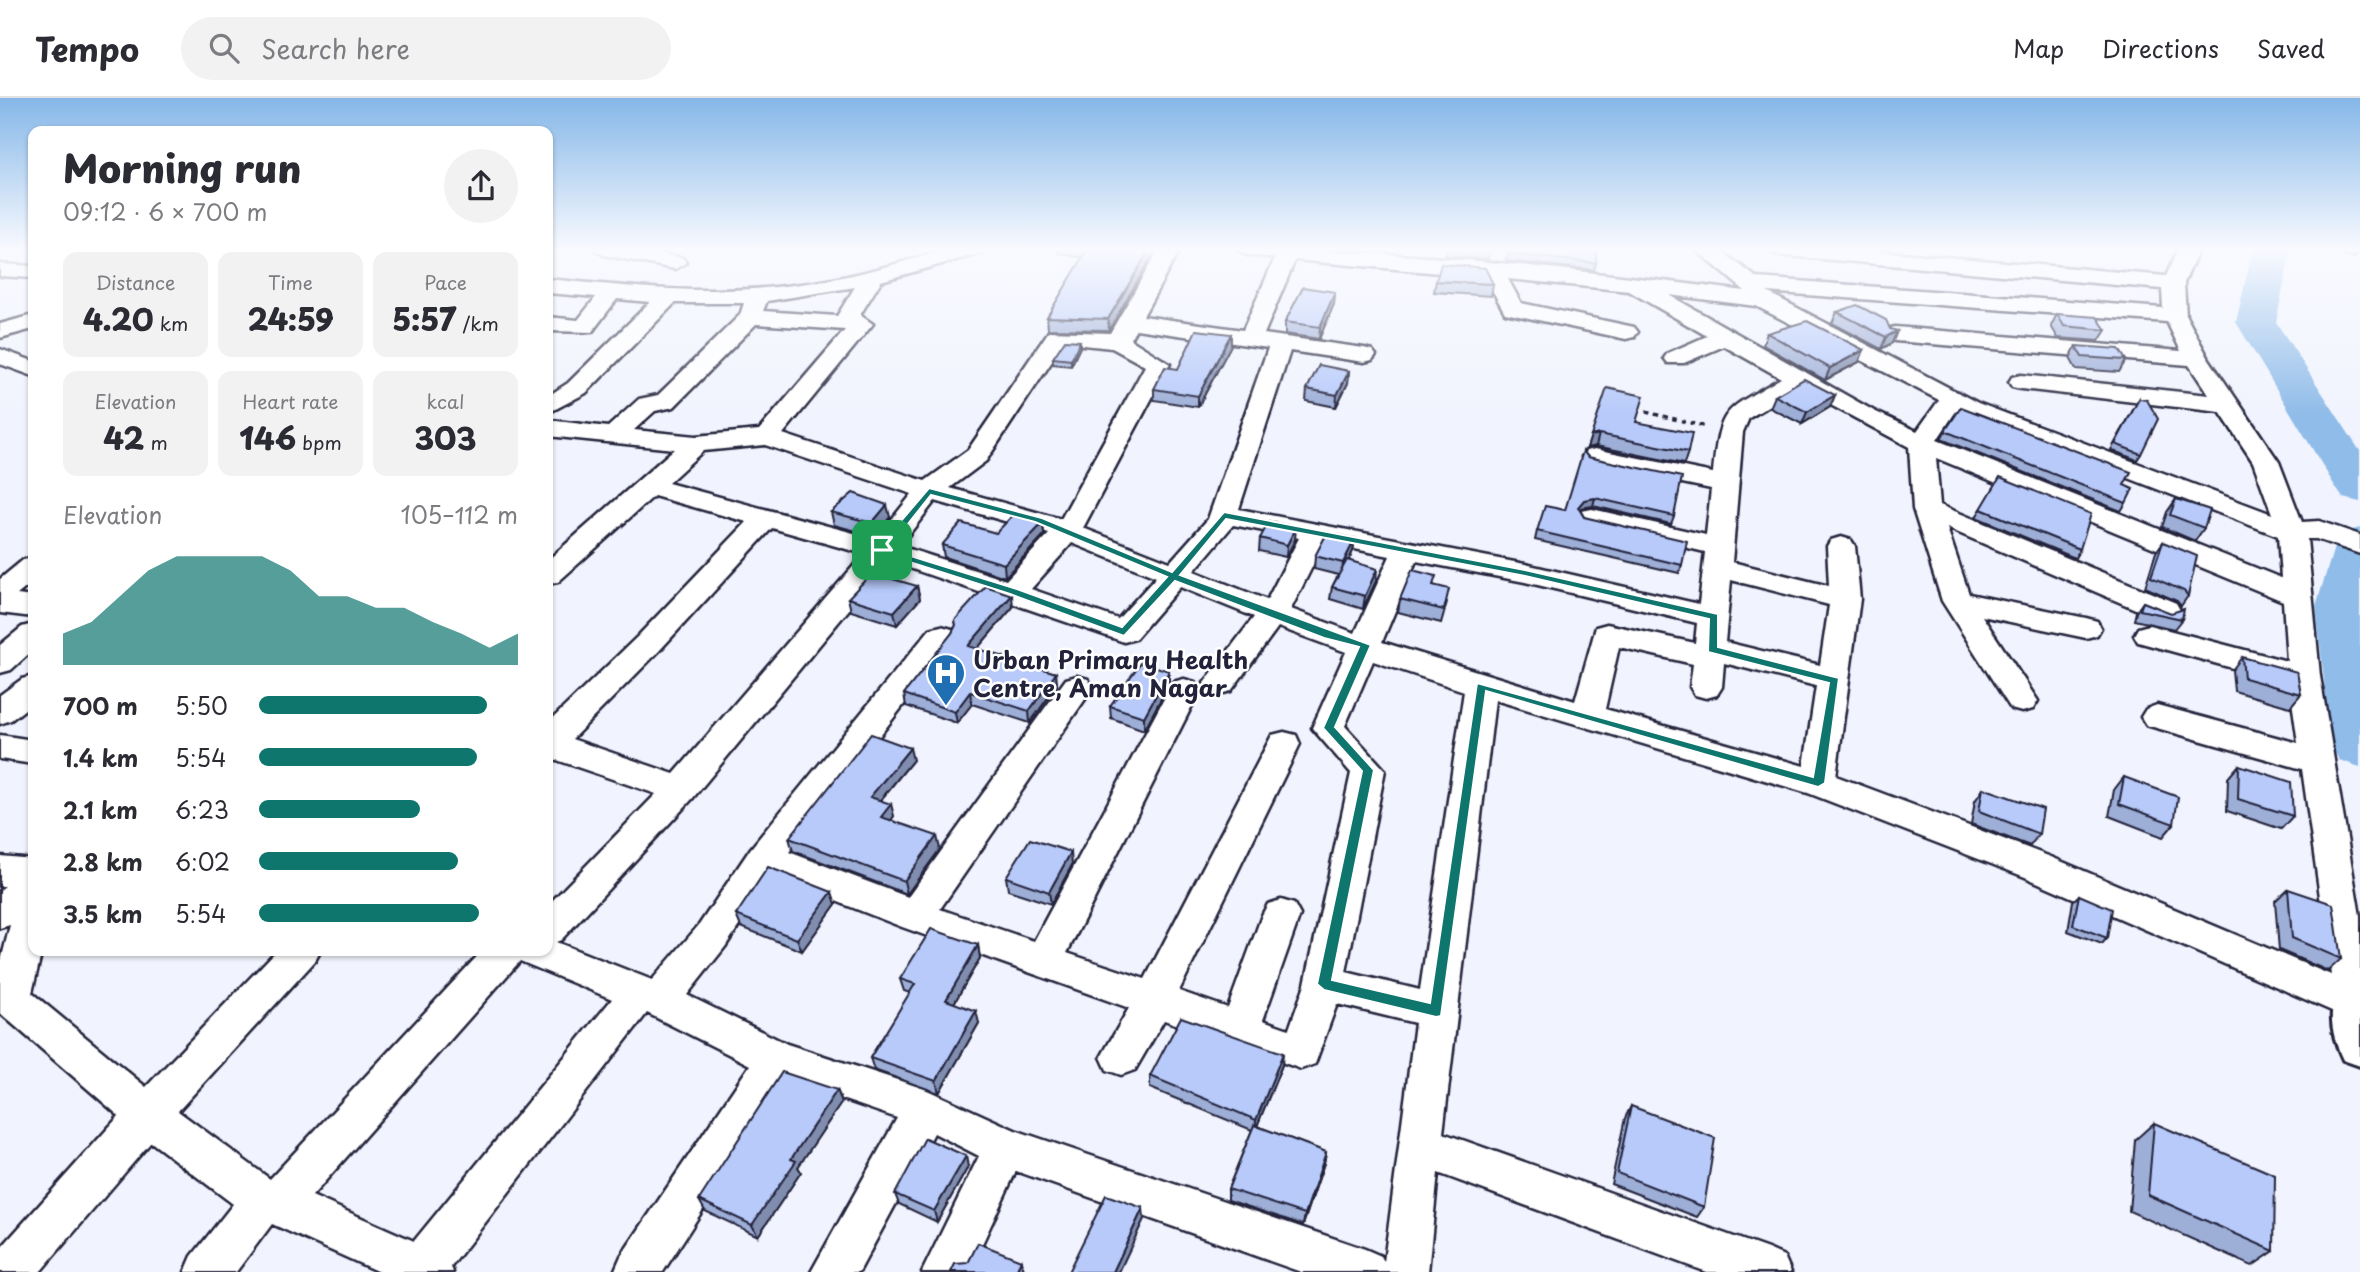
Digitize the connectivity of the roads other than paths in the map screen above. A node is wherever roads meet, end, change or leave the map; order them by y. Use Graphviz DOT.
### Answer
graph roads {
  1 [pos="602,304"];
  2 [pos="650,304"];
  3 [pos="735,304"];
  4 [pos="763,304"];
  5 [pos="856,304"];
  6 [pos="1140,304"];
  7 [pos="1266,304"];
  8 [pos="1510,304"];
  9 [pos="1667,304"];
  10 [pos="1778,304"];
  11 [pos="1986,304"];
  12 [pos="2037,304"];
  13 [pos="2174,304"];
  14 [pos="755,306"];
  15 [pos="2175,316"];
  16 [pos="28,323"];
  17 [pos="553,324"];
  18 [pos="862,324"];
  19 [pos="0,331"];
  20 [pos="1124,331"];
  21 [pos="1626,332"];
  22 [pos="1895,334"];
  23 [pos="1725,337"];
  24 [pos="1251,338"];
  25 [pos="1281,343"];
  26 [pos="2008,344"];
  27 [pos="1364,355"];
  28 [pos="0,356"];
  29 [pos="1676,358"];
  30 [pos="2197,359"];
  31 [pos="28,367"];
  32 [pos="1799,378"];
  33 [pos="2021,382"];
  34 [pos="553,403"];
  35 [pos="1961,403"];
  36 [pos="2228,405"];
  37 [pos="558,429"];
  38 [pos="616,433"];
  39 [pos="767,437"];
  40 [pos="1922,443"];
  41 [pos="696,444"];
  42 [pos="1595,457"];
  43 [pos="1725,484"];
  44 [pos="649,486"];
  45 [pos="929,491"];
  46 [pos="1927,509"];
  47 [pos="1224,515"];
  48 [pos="1592,517"];
  49 [pos="766,518"];
  50 [pos="2306,531"];
  51 [pos="1066,532"];
  52 [pos="1316,532"];
  53 [pos="2360,545"];
  54 [pos="1841,546"];
  55 [pos="882,550"];
  56 [pos="1407,550"];
  57 [pos="1720,558"];
  58 [pos="28,571"];
  59 [pos="553,571"];
  60 [pos="1174,576"];
  61 [pos="1013,591"];
  62 [pos="0,594"];
  63 [pos="2299,596"];
  64 [pos="1845,599"];
  65 [pos="1957,601"];
  66 [pos="0,603"];
  67 [pos="28,606"];
  68 [pos="1272,614"];
  69 [pos="1714,617"];
  70 [pos="2085,628"];
  71 [pos="941,636"];
  72 [pos="28,638"];
  73 [pos="1365,645"];
  74 [pos="1711,653"];
  75 [pos="0,662"];
  76 [pos="2304,676"];
  77 [pos="1835,680"];
  78 [pos="1220,683"];
  79 [pos="1481,685"];
  80 [pos="1077,687"];
  81 [pos="1706,687"];
  82 [pos="1184,690"];
  83 [pos="28,691"];
  84 [pos="2022,701"];
  85 [pos="0,712"];
  86 [pos="1587,717"];
  87 [pos="2157,717"];
  88 [pos="553,738"];
  89 [pos="1284,744"];
  90 [pos="553,745"];
  91 [pos="0,747"];
  92 [pos="28,751"];
  93 [pos="2319,761"];
  94 [pos="1818,783"];
  95 [pos="681,789"];
  96 [pos="764,858"];
  97 [pos="0,871"];
  98 [pos="28,873"];
  99 [pos="28,887"];
  100 [pos="0,913"];
  101 [pos="1281,915"];
  102 [pos="915,916"];
  103 [pos="553,924"];
  104 [pos="28,929"];
  105 [pos="296,956"];
  106 [pos="502,956"];
  107 [pos="549,956"];
  108 [pos="1044,960"];
  109 [pos="1324,984"];
  110 [pos="650,996"];
  111 [pos="1155,999"];
  112 [pos="1436,1011"];
  113 [pos="2358,1023"];
  114 [pos="1240,1028"];
  115 [pos="1121,1057"];
  116 [pos="777,1059"];
  117 [pos="925,1108"];
  118 [pos="148,1114"];
  119 [pos="1420,1146"];
  120 [pos="1006,1147"];
  121 [pos="270,1202"];
  122 [pos="426,1270"];
  123 [pos="10,1272"];
  124 [pos="208,1272"];
  125 [pos="637,1272"];
  126 [pos="834,1272"];
  127 [pos="945,1272"];
  128 [pos="1364,1272"];
  129 [pos="1405,1272"];
  130 [pos="1768,1272"];
  1 -- 17 [label="street"];
  2 -- 34 [label="street"];
  3 -- 14 [label="street"];
  4 -- 14 [label="street"];
  5 -- 18 [label="street"];
  6 -- 20 [label="street"];
  7 -- 24 [label="street"];
  8 -- 21 [label="street"];
  9 -- 23 [label="street"];
  10 -- 35 [label="street"];
  11 -- 26 [label="street"];
  12 -- 15 [label="street"];
  13 -- 15 [label="street"];
  14 -- 18 [label="street"];
  14 -- 38 [label="street"];
  15 -- 30 [label="street"];
  16 -- 19 [label="street"];
  18 -- 39 [label="street"];
  20 -- 24 [label="street"];
  20 -- 45 [label="street"];
  20 -- 51 [label="street"];
  22 -- 26 [label="street"];
  23 -- 29 [label="street"];
  23 -- 32 [label="street"];
  24 -- 25 [label="street"];
  25 -- 27 [label="street"];
  25 -- 47 [label="street"];
  26 -- 30 [label="street"];
  26 -- 33 [label="street"];
  28 -- 31 [label="street"];
  30 -- 36 [label="street"];
  32 -- 40 [label="street"];
  32 -- 43 [label="street"];
  33 -- 35 [label="street"];
  33 -- 36 [label="street"];
  35 -- 40 [label="street"];
  35 -- 50 [label="street"];
  36 -- 50 [label="street"];
  37 -- 38 [label="street"];
  38 -- 41 [label="street"];
  39 -- 41 [label="street"];
  39 -- 45 [label="street"];
  40 -- 46 [label="street"];
  40 -- 63 [label="street"];
  41 -- 44 [label="street"];
  42 -- 43 [label="street"];
  43 -- 57 [label="street"];
  44 -- 49 [label="street"];
  44 -- 59 [label="street"];
  45 -- 51 [label="street"];
  45 -- 55 [label="street"];
  46 -- 65 [label="street"];
  46 -- 76 [label="street"];
  47 -- 52 [label="street"];
  47 -- 60 [label="street"];
  48 -- 57 [label="street"];
  49 -- 55 [label="street"];
  49 -- 88 [label="street"];
  50 -- 53 [label="street"];
  50 -- 63 [label="street"];
  51 -- 60 [label="street"];
  51 -- 61 [label="street"];
  52 -- 56 [label="street"];
  52 -- 68 [label="street"];
  54 -- 64 [label="street"];
  55 -- 61 [label="street"];
  55 -- 95 [label="street"];
  56 -- 69 [label="street"];
  56 -- 73 [label="street"];
  57 -- 64 [label="street"];
  57 -- 69 [label="street"];
  58 -- 62 [label="street"];
  60 -- 61 [label="street"];
  60 -- 68 [label="street"];
  63 -- 76 [label="street"];
  64 -- 77 [label="street"];
  65 -- 70 [label="street"];
  65 -- 84 [label="street"];
  66 -- 67 [label="street"];
  68 -- 73 [label="street"];
  68 -- 78 [label="street"];
  69 -- 74 [label="street"];
  71 -- 96 [label="street"];
  72 -- 75 [label="street"];
  73 -- 79 [label="street"];
  73 -- 109 [label="street"];
  74 -- 77 [label="street"];
  74 -- 81 [label="street"];
  74 -- 86 [label="street"];
  76 -- 93 [label="street"];
  77 -- 94 [label="street"];
  79 -- 86 [label="street"];
  79 -- 112 [label="street"];
  80 -- 102 [label="street"];
  82 -- 108 [label="street"];
  83 -- 85 [label="street"];
  86 -- 94 [label="street"];
  87 -- 93 [label="street"];
  89 -- 111 [label="street"];
  90 -- 95 [label="street"];
  91 -- 92 [label="street"];
  93 -- 113 [label="street"];
  94 -- 113 [label="street"];
  95 -- 103 [label="street"];
  96 -- 102 [label="street"];
  96 -- 110 [label="street"];
  97 -- 98 [label="street"];
  99 -- 100 [label="street"];
  101 -- 114 [label="street"];
  102 -- 108 [label="street"];
  104 -- 118 [label="street"];
  105 -- 118 [label="street"];
  106 -- 121 [label="street"];
  107 -- 110 [label="street"];
  108 -- 111 [label="street"];
  109 -- 112 [label="street"];
  109 -- 114 [label="street"];
  110 -- 116 [label="street"];
  110 -- 122 [label="street"];
  111 -- 114 [label="street"];
  111 -- 115 [label="street"];
  112 -- 119 [label="street"];
  116 -- 117 [label="street"];
  116 -- 125 [label="street"];
  117 -- 120 [label="street"];
  117 -- 126 [label="street"];
  118 -- 121 [label="street"];
  118 -- 123 [label="street"];
  119 -- 129 [label="street"];
  119 -- 130 [label="street"];
  120 -- 127 [label="street"];
  120 -- 128 [label="street"];
  121 -- 122 [label="street"];
  121 -- 124 [label="street"];
}
